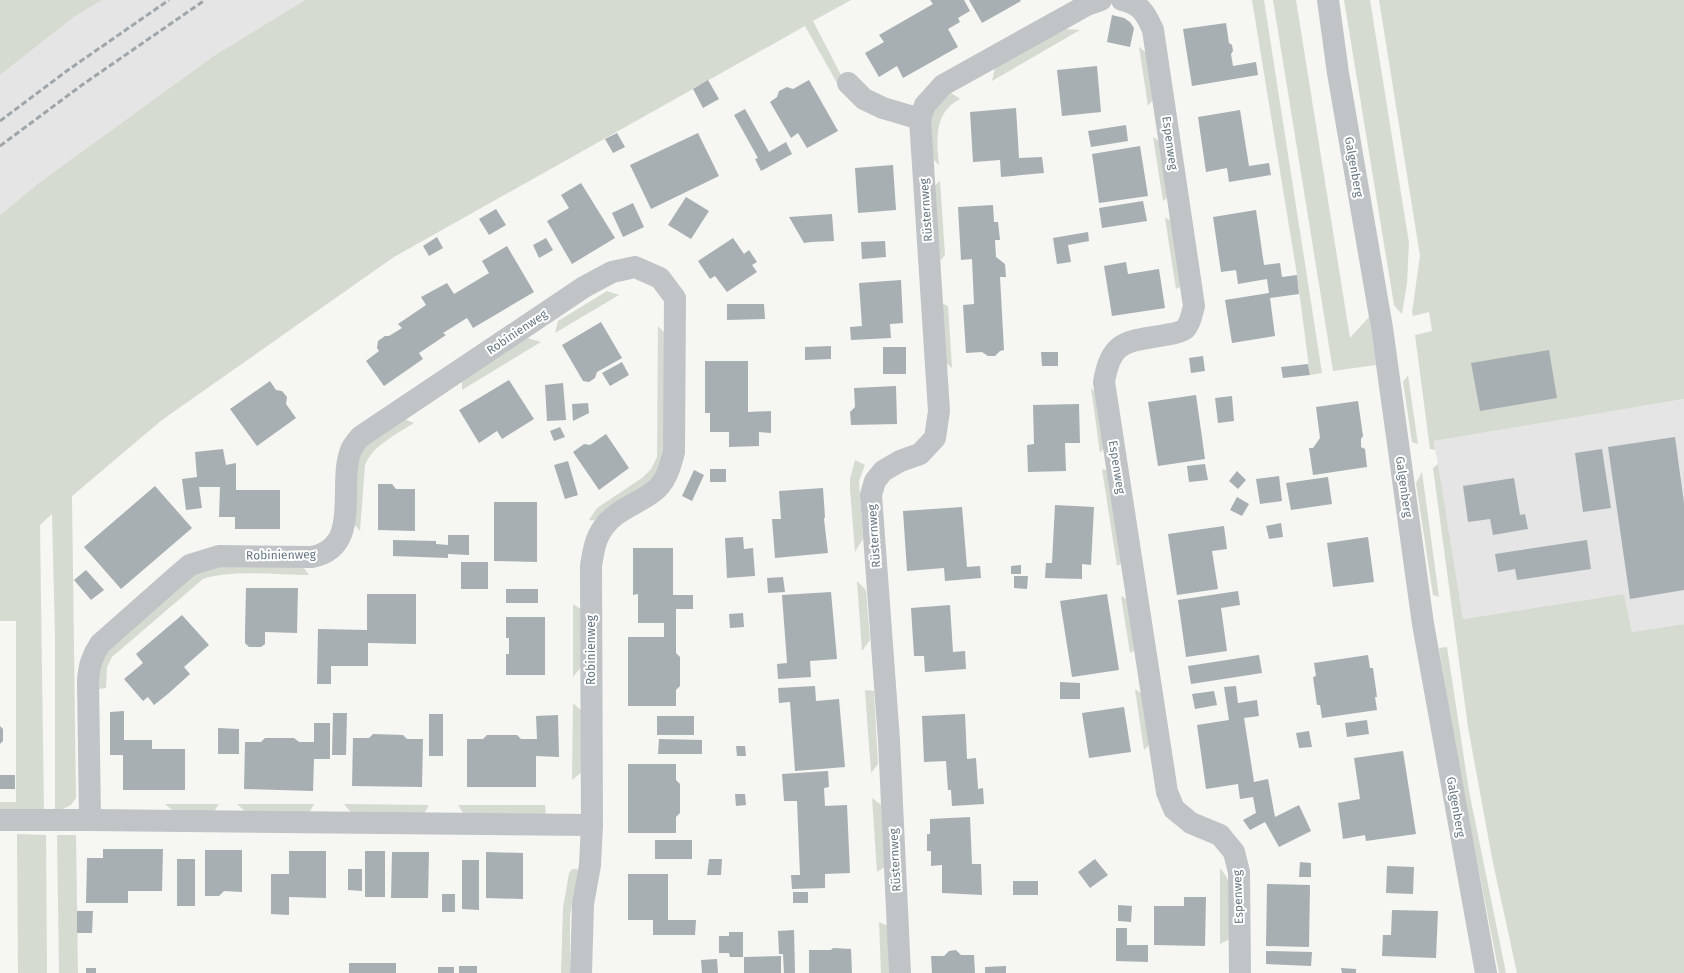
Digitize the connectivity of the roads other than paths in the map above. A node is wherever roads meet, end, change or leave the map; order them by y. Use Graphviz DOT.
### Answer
graph roads {
  1 [pos="1101,0"];
  2 [pos="1122,0"];
  3 [pos="1328,0"];
  4 [pos="848,83"];
  5 [pos="920,119"];
  6 [pos="0,820"];
  7 [pos="90,820"];
  8 [pos="592,825"];
  9 [pos="581,973"];
  10 [pos="900,973"];
  11 [pos="1240,973"];
  12 [pos="1486,973"];
  1 -- 5 [label="street"];
  2 -- 11 [label="street, Espenweg"];
  3 -- 12 [label="street, Galgenberg"];
  4 -- 5 [label="street"];
  5 -- 10 [label="street, Rüsternweg"];
  6 -- 7 [label="street"];
  7 -- 8 [label="street"];
  7 -- 8 [label="street, Robinienweg"];
  8 -- 9 [label="street, Robinienweg"];
}
